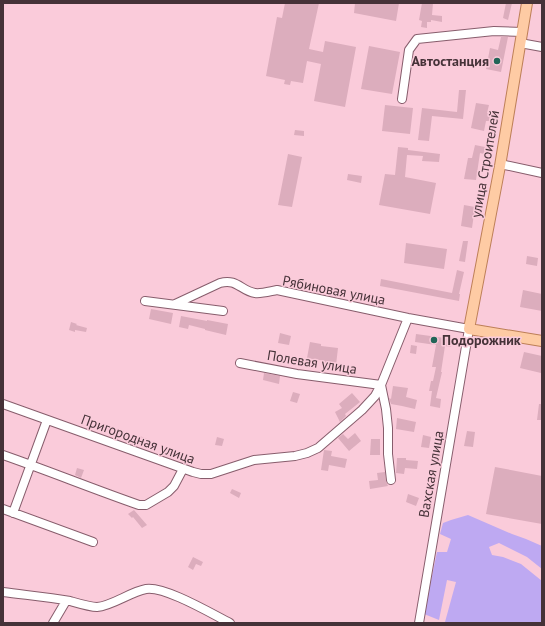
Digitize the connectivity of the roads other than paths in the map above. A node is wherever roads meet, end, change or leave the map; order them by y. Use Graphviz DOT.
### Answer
graph roads {
  1 [pos="527,3"];
  2 [pos="522,32"];
  3 [pos="520,43"];
  4 [pos="542,48"];
  5 [pos="402,99"];
  6 [pos="500,164"];
  7 [pos="542,173"];
  8 [pos="145,301"];
  9 [pos="176,304"];
  10 [pos="223,311"];
  11 [pos="408,318"];
  12 [pos="470,329"];
  13 [pos="542,341"];
  14 [pos="240,363"];
  15 [pos="381,385"];
  16 [pos="3,404"];
  17 [pos="47,420"];
  18 [pos="3,455"];
  19 [pos="31,464"];
  20 [pos="184,469"];
  21 [pos="391,480"];
  22 [pos="3,509"];
  23 [pos="13,513"];
  24 [pos="93,542"];
  25 [pos="3,592"];
  26 [pos="66,601"];
  27 [pos="53,623"];
  28 [pos="230,623"];
  29 [pos="419,623"];
  1 -- 2 [label="main road, улица Строителей"];
  2 -- 3 [label="main road, улица Строителей"];
  2 -- 5 [label="street"];
  3 -- 4 [label="street"];
  3 -- 6 [label="main road, улица Строителей"];
  6 -- 7 [label="street"];
  6 -- 12 [label="main road, улица Строителей"];
  8 -- 9 [label="street"];
  9 -- 10 [label="street"];
  9 -- 11 [label="street, Рябиновая улица"];
  11 -- 12 [label="street, Рябиновая улица"];
  11 -- 15 [label="street, Пригородная улица"];
  12 -- 13 [label="main road"];
  12 -- 29 [label="street, Вахская улица"];
  14 -- 15 [label="street, Полевая улица"];
  15 -- 20 [label="street, Пригородная улица"];
  15 -- 21 [label="street"];
  16 -- 17 [label="street, Пригородная улица"];
  17 -- 19 [label="street"];
  17 -- 20 [label="street, Пригородная улица"];
  18 -- 19 [label="street"];
  19 -- 20 [label="street"];
  19 -- 23 [label="street"];
  22 -- 23 [label="street"];
  23 -- 24 [label="street"];
  25 -- 26 [label="street"];
  26 -- 27 [label="street"];
  26 -- 28 [label="street"];
}
